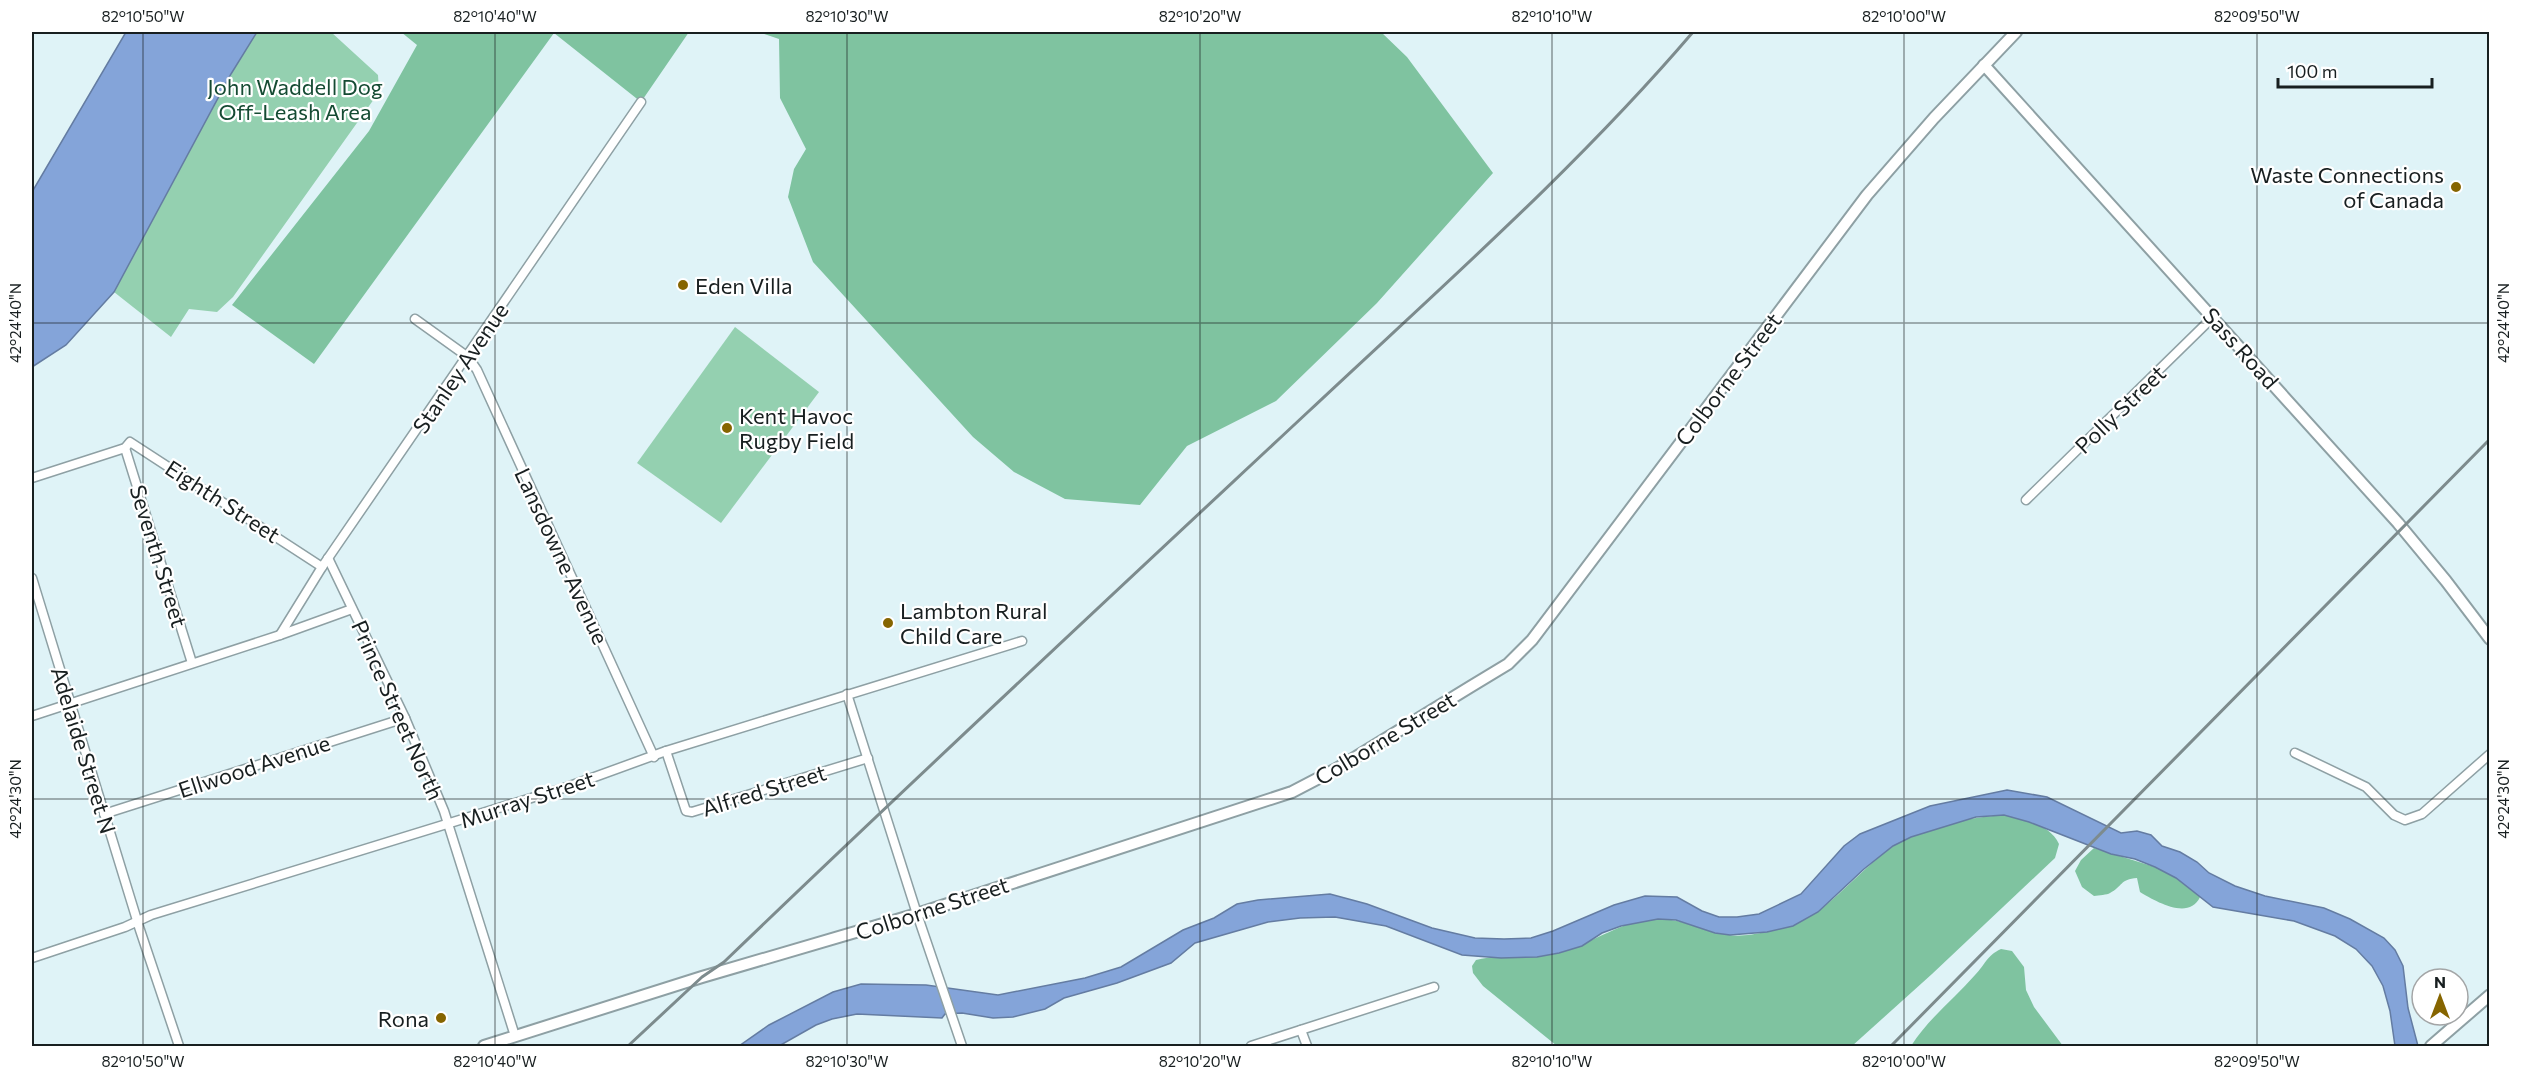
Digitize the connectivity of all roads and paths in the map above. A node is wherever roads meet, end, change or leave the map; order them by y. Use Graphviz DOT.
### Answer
graph roads {
  1 [pos="2016,32"];
  2 [pos="1984,65"];
  3 [pos="641,102"];
  4 [pos="2213,317"];
  5 [pos="415,320"];
  6 [pos="468,357"];
  7 [pos="125,448"];
  8 [pos="32,478"];
  9 [pos="2026,500"];
  10 [pos="328,558"];
  11 [pos="322,567"];
  12 [pos="32,578"];
  13 [pos="352,609"];
  14 [pos="280,635"];
  15 [pos="2490,639"];
  16 [pos="1022,641"];
  17 [pos="192,663"];
  18 [pos="848,694"];
  19 [pos="70,704"];
  20 [pos="32,716"];
  21 [pos="405,718"];
  22 [pos="666,751"];
  23 [pos="2295,753"];
  24 [pos="2490,754"];
  25 [pos="654,757"];
  26 [pos="868,758"];
  27 [pos="104,814"];
  28 [pos="447,824"];
  29 [pos="917,914"];
  30 [pos="138,922"];
  31 [pos="32,958"];
  32 [pos="1434,987"];
  33 [pos="2490,996"];
  34 [pos="1302,1030"];
  35 [pos="515,1036"];
  36 [pos="2435,1043"];
  37 [pos="179,1047"];
  38 [pos="484,1047"];
  39 [pos="962,1047"];
  40 [pos="1251,1047"];
  41 [pos="1307,1047"];
  1 -- 2 [label="street, Colborne Street"];
  2 -- 4 [label="street, Sass Road"];
  2 -- 29 [label="street, Colborne Street"];
  3 -- 6 [label="street, Stanley Avenue"];
  4 -- 9 [label="street, Polly Street"];
  4 -- 15 [label="street, Sass Road"];
  5 -- 6 [label="street"];
  6 -- 10 [label="street, Stanley Avenue"];
  6 -- 25 [label="street, Lansdowne Avenue"];
  7 -- 8 [label="street"];
  7 -- 11 [label="street, Eighth Street"];
  7 -- 17 [label="street, Seventh Street"];
  10 -- 11 [label="street, Stanley Avenue"];
  10 -- 13 [label="street, Prince Street North"];
  11 -- 14 [label="street, Stanley Avenue"];
  12 -- 19 [label="street, Adelaide Street N"];
  13 -- 14 [label="street"];
  13 -- 21 [label="street, Prince Street North"];
  14 -- 17 [label="street"];
  16 -- 18 [label="street, Murray Street"];
  17 -- 19 [label="street"];
  18 -- 22 [label="street, Murray Street"];
  18 -- 26 [label="street"];
  19 -- 20 [label="street"];
  19 -- 27 [label="street, Adelaide Street N"];
  21 -- 27 [label="street, Ellwood Avenue"];
  21 -- 28 [label="street, Prince Street North"];
  22 -- 25 [label="street, Murray Street"];
  22 -- 26 [label="street, Alfred Street"];
  23 -- 24 [label="street"];
  25 -- 28 [label="street, Murray Street"];
  26 -- 29 [label="street"];
  27 -- 30 [label="street, Adelaide Street N"];
  28 -- 30 [label="street, Murray Street"];
  28 -- 35 [label="street, Prince Street North"];
  29 -- 35 [label="street, Colborne Street"];
  29 -- 39 [label="street"];
  30 -- 31 [label="street, Murray Street"];
  30 -- 37 [label="street, Adelaide Street N"];
  32 -- 34 [label="street"];
  33 -- 36 [label="street"];
  34 -- 40 [label="street"];
  34 -- 41 [label="street"];
  35 -- 38 [label="street, Colborne Street"];
}
